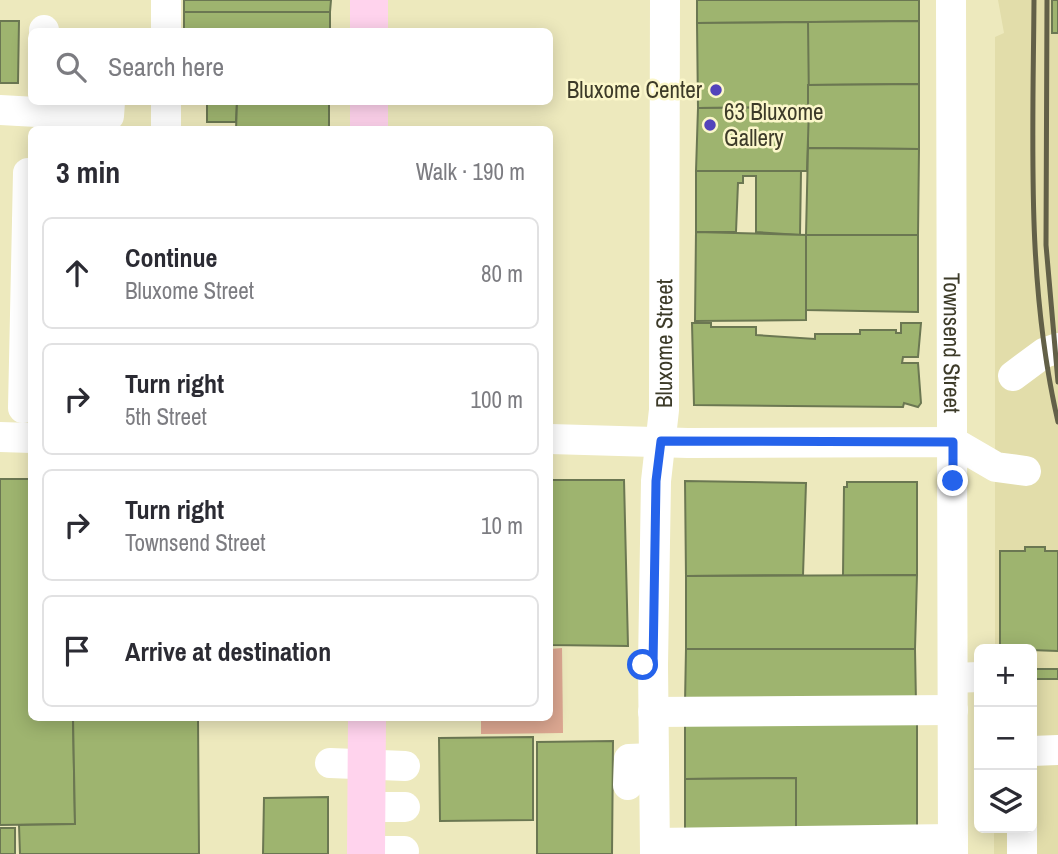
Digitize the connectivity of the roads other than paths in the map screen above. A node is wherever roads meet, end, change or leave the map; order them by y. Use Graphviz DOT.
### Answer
graph roads {
  1 [pos="166,0"];
  2 [pos="369,0"];
  3 [pos="665,0"];
  4 [pos="951,0"];
  5 [pos="166,28"];
  6 [pos="369,28"];
  7 [pos="110,105"];
  8 [pos="166,105"];
  9 [pos="369,105"];
  10 [pos="0,110"];
  11 [pos="45,115"];
  12 [pos="166,126"];
  13 [pos="369,126"];
  14 [pos="28,252"];
  15 [pos="1058,348"];
  16 [pos="1013,376"];
  17 [pos="23,408"];
  18 [pos="0,438"];
  19 [pos="28,438"];
  20 [pos="553,439"];
  21 [pos="661,441"];
  22 [pos="953,442"];
  23 [pos="1027,471"];
  24 [pos="966,677"];
  25 [pos="953,710"];
  26 [pos="653,712"];
  27 [pos="365,721"];
  28 [pos="1058,750"];
  29 [pos="1037,751"];
  30 [pos="653,758"];
  31 [pos="348,764"];
  32 [pos="405,766"];
  33 [pos="628,785"];
  34 [pos="366,807"];
  35 [pos="405,807"];
  36 [pos="1022,833"];
  37 [pos="953,847"];
  38 [pos="655,849"];
  39 [pos="404,851"];
  40 [pos="366,853"];
  41 [pos="1022,854"];
  1 -- 5 [label="street"];
  2 -- 6 [label="main road"];
  3 -- 21 [label="street, Bluxome Street"];
  4 -- 22 [label="street, Townsend Street"];
  7 -- 11 [label="street"];
  8 -- 12 [label="street"];
  9 -- 13 [label="main road"];
  10 -- 11 [label="street"];
  14 -- 17 [label="street"];
  15 -- 16 [label="street"];
  18 -- 19 [label="street"];
  20 -- 21 [label="street"];
  21 -- 22 [label="street"];
  21 -- 26 [label="street, Bluxome Street"];
  22 -- 23 [label="street"];
  22 -- 24 [label="street, Townsend Street"];
  24 -- 25 [label="street, Townsend Street"];
  25 -- 26 [label="street"];
  25 -- 37 [label="street, Townsend Street"];
  26 -- 30 [label="street, Bluxome Street"];
  27 -- 31 [label="main road"];
  28 -- 29 [label="street"];
  30 -- 33 [label="street"];
  30 -- 38 [label="street, Bluxome Street"];
  31 -- 32 [label="street"];
  31 -- 34 [label="main road"];
  34 -- 35 [label="street"];
  34 -- 40 [label="main road"];
  36 -- 41 [label="street"];
  37 -- 38 [label="street"];
  39 -- 40 [label="street"];
}
